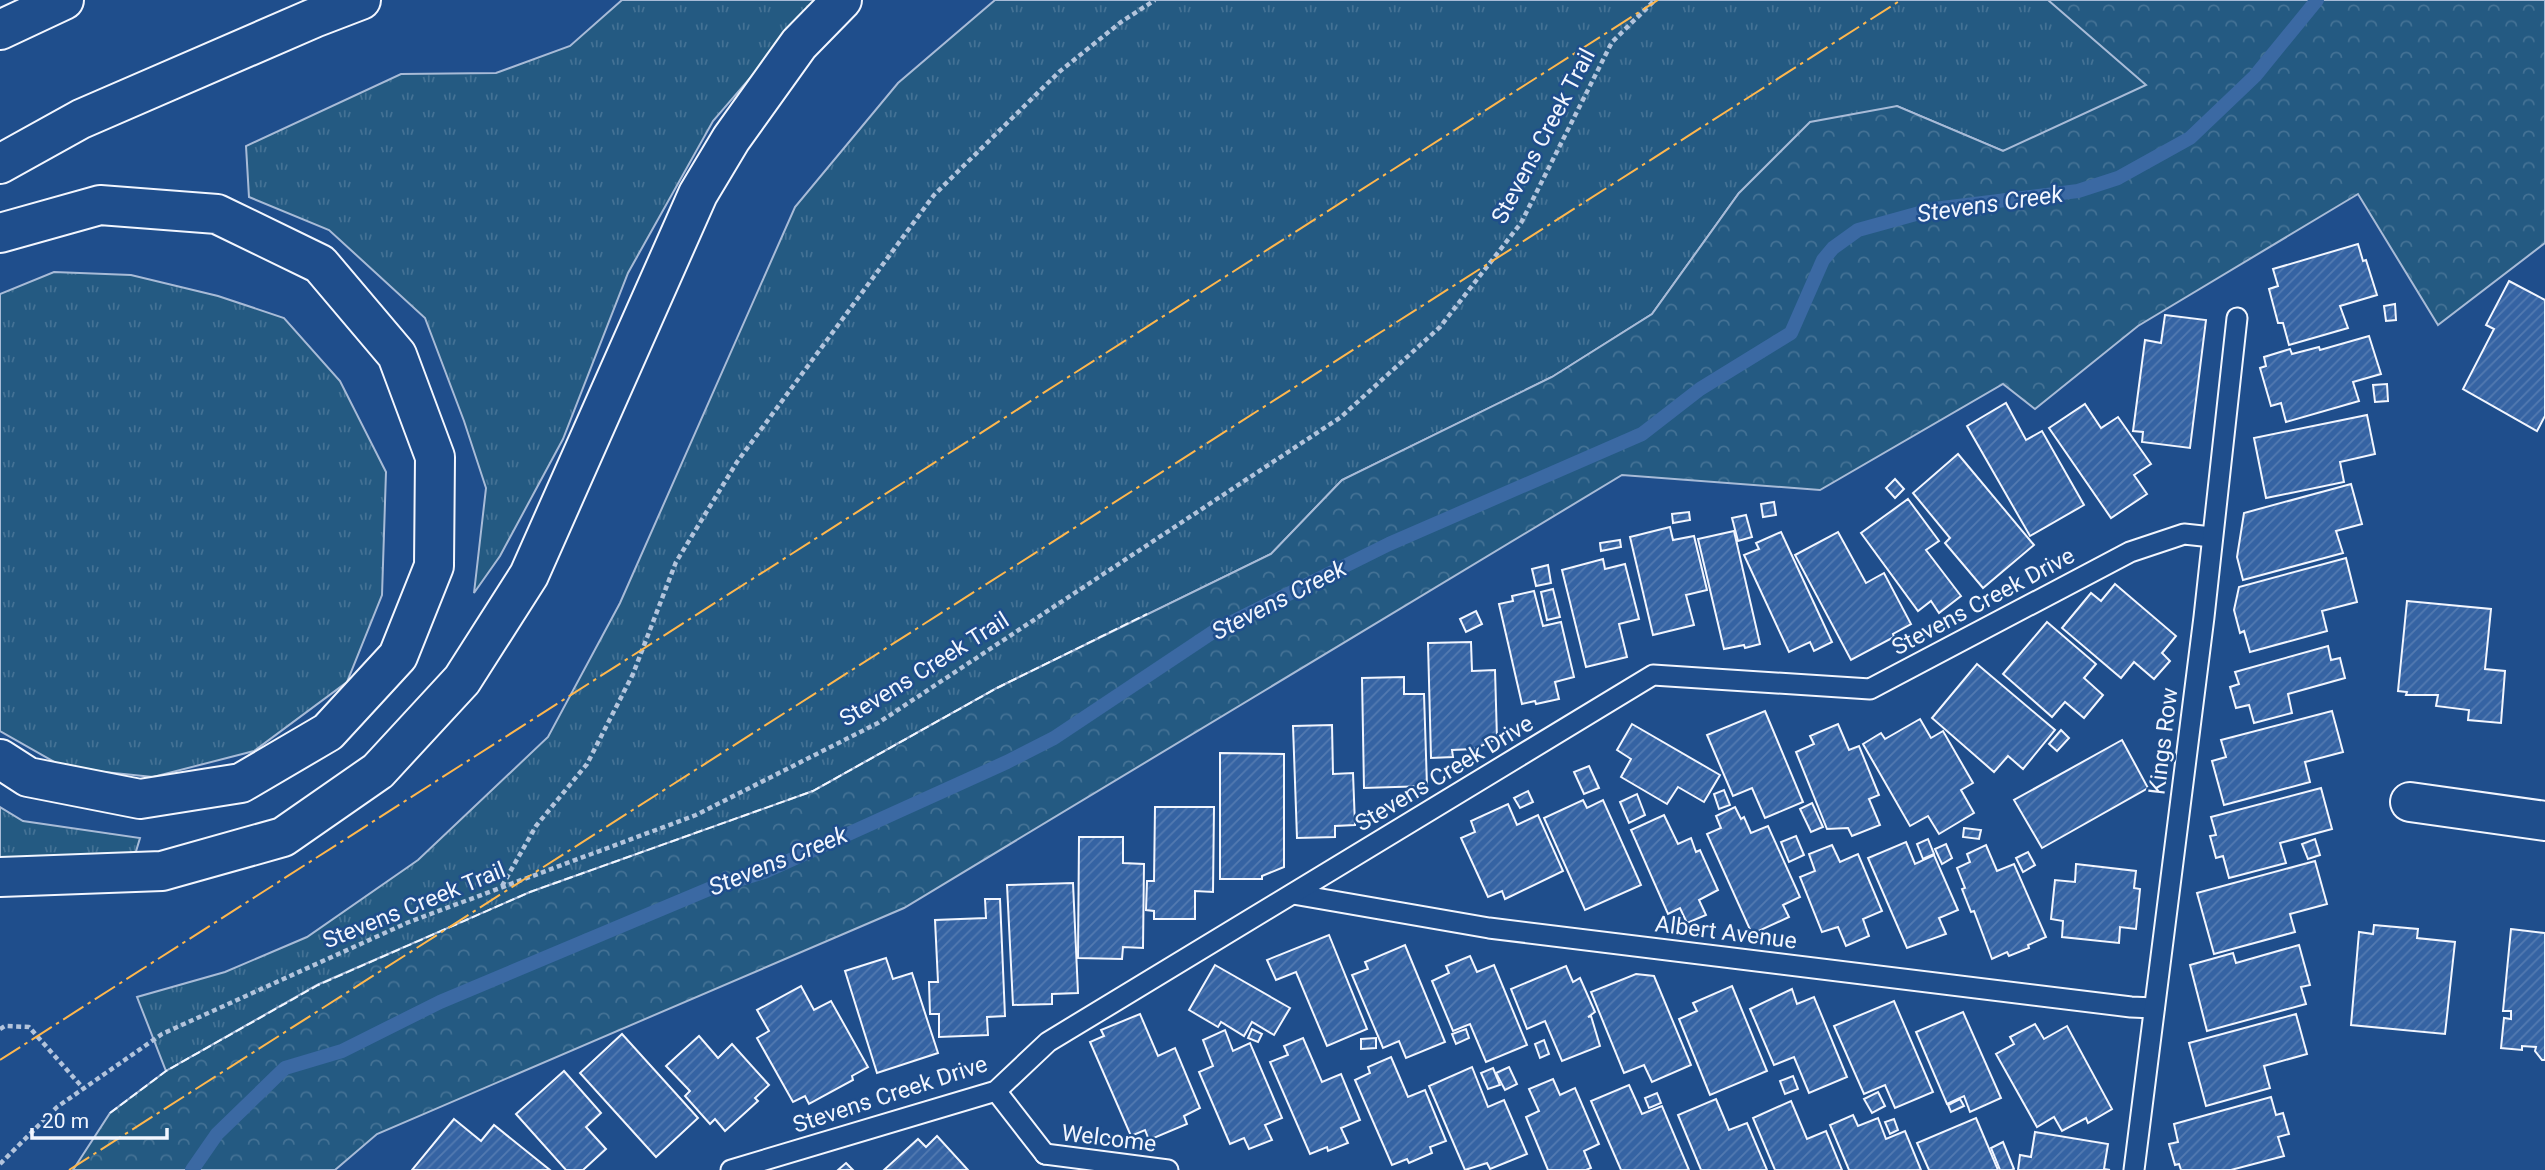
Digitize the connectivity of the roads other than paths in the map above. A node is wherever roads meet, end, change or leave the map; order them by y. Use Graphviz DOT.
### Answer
graph roads {
  1 [pos="361,0"];
  2 [pos="842,0"];
  3 [pos="59,2"];
  4 [pos="0,30"];
  5 [pos="0,164"];
  6 [pos="0,233"];
  7 [pos="2237,318"];
  8 [pos="2212,537"];
  9 [pos="0,758"];
  10 [pos="2410,802"];
  11 [pos="2545,821"];
  12 [pos="0,877"];
  13 [pos="1293,894"];
  14 [pos="2154,1008"];
  15 [pos="996,1091"];
  16 [pos="1044,1162"];
  17 [pos="731,1170"];
  18 [pos="1168,1170"];
  19 [pos="2134,1170"];
  1 -- 5 [label="main road"];
  2 -- 12 [label="main road"];
  3 -- 4 [label="main road"];
  6 -- 9 [label="main road"];
  7 -- 8 [label="lane, Kings Row"];
  8 -- 13 [label="lane, Stevens Creek Drive"];
  8 -- 14 [label="lane, Kings Row"];
  10 -- 11 [label="main road"];
  13 -- 14 [label="lane, Albert Avenue"];
  13 -- 15 [label="lane, Stevens Creek Drive"];
  14 -- 19 [label="lane, Kings Row"];
  15 -- 16 [label="lane"];
  15 -- 17 [label="lane, Stevens Creek Drive"];
  16 -- 18 [label="lane, Welcome"];
}
